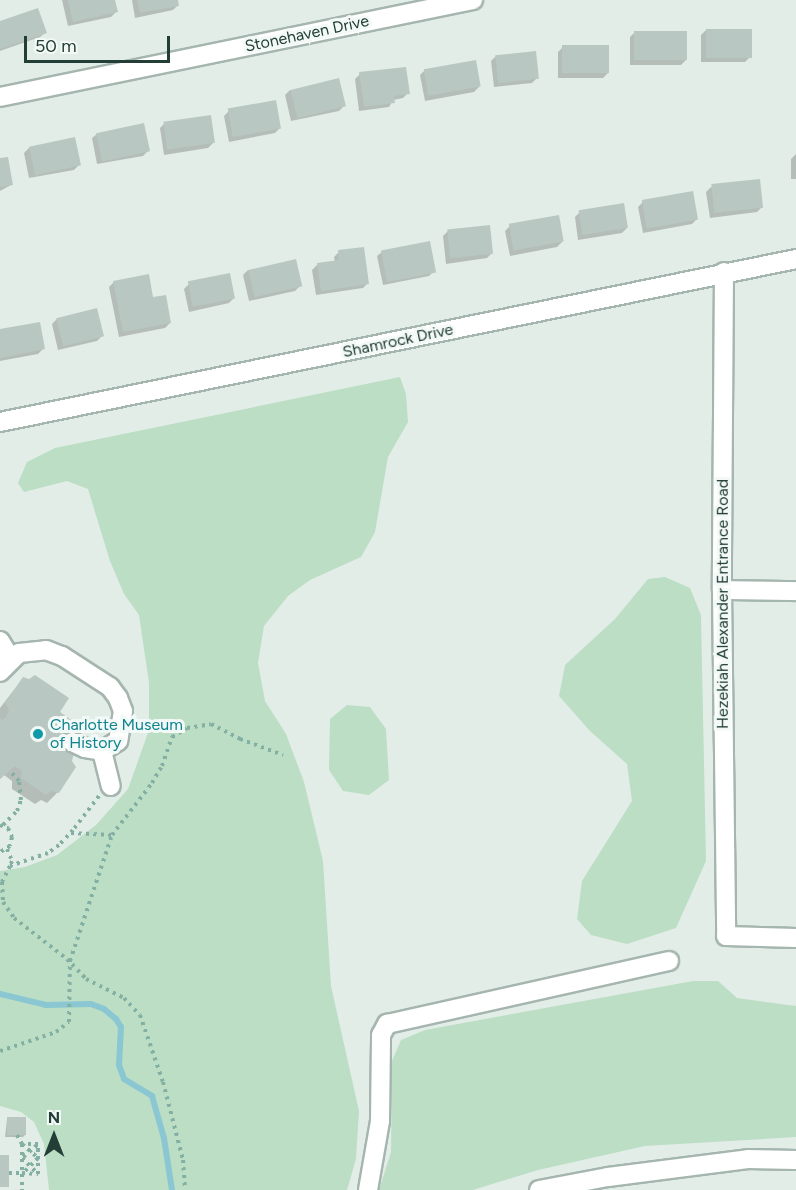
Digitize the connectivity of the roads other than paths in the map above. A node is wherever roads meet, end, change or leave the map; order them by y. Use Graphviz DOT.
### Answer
graph roads {
  1 [pos="473,0"];
  2 [pos="0,97"];
  3 [pos="796,259"];
  4 [pos="724,272"];
  5 [pos="0,422"];
  6 [pos="722,590"];
  7 [pos="796,591"];
  8 [pos="0,641"];
  9 [pos="6,665"];
  10 [pos="72,742"];
  11 [pos="102,751"];
  12 [pos="110,783"];
  13 [pos="796,938"];
  14 [pos="669,961"];
  15 [pos="796,1160"];
  16 [pos="368,1190"];
  17 [pos="539,1190"];
  1 -- 2 [label="street, Stonehaven Drive"];
  3 -- 4 [label="street, Shamrock Drive"];
  4 -- 5 [label="street, Shamrock Drive"];
  4 -- 6 [label="street, Hezekiah Alexander Entrance Road"];
  6 -- 7 [label="street"];
  6 -- 13 [label="street, Hezekiah Alexander Entrance Road"];
  8 -- 9 [label="street"];
  9 -- 11 [label="street"];
  10 -- 11 [label="street"];
  11 -- 12 [label="street"];
  14 -- 16 [label="street"];
  15 -- 17 [label="street"];
}
